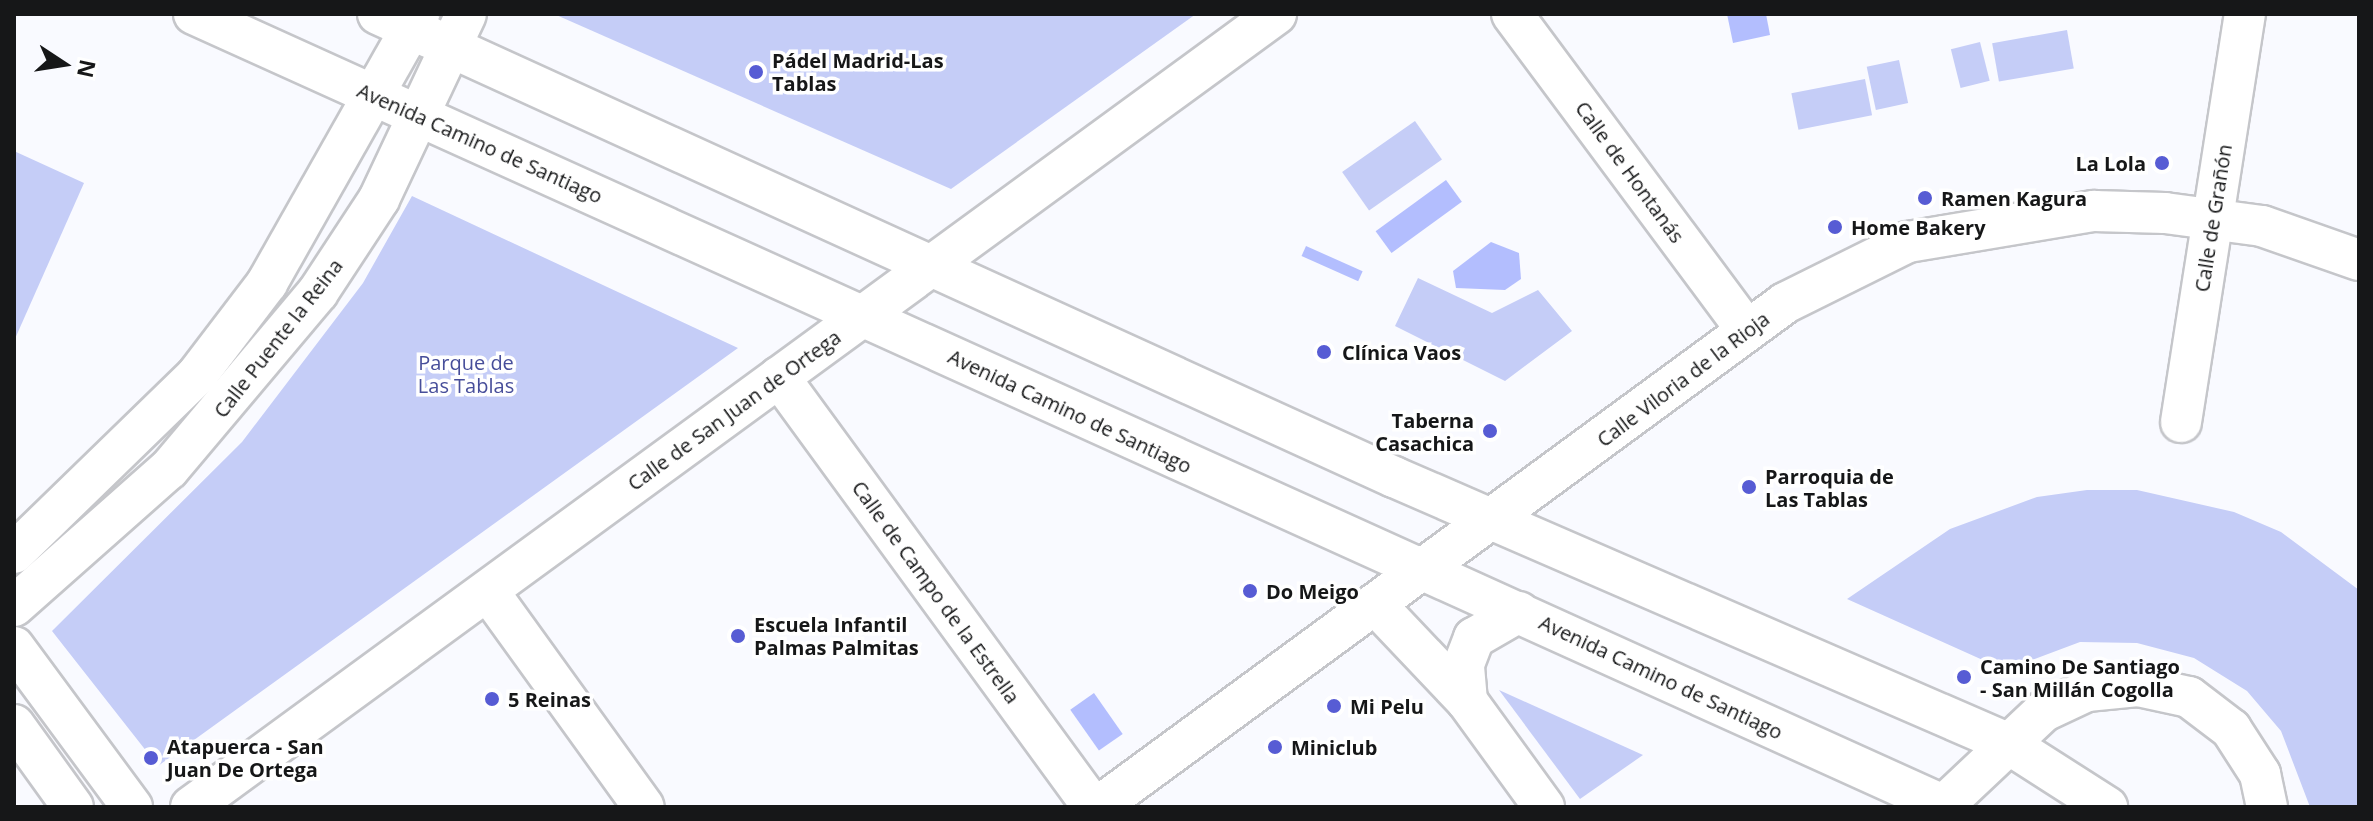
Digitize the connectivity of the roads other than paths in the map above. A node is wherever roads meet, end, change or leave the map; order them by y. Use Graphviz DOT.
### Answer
graph roads {
  1 [pos="194,14"];
  2 [pos="1276,14"];
  3 [pos="1512,14"];
  4 [pos="2245,14"];
  5 [pos="403,19"];
  6 [pos="460,31"];
  7 [pos="378,96"];
  8 [pos="422,116"];
  9 [pos="2214,219"];
  10 [pos="2359,260"];
  11 [pos="932,264"];
  12 [pos="862,316"];
  13 [pos="1747,330"];
  14 [pos="779,377"];
  15 [pos="2181,422"];
  16 [pos="1494,518"];
  17 [pos="14,553"];
  18 [pos="1423,569"];
  19 [pos="488,591"];
  20 [pos="1375,604"];
  21 [pos="14,606"];
  22 [pos="1519,612"];
  23 [pos="14,647"];
  24 [pos="1467,701"];
  25 [pos="14,725"];
  26 [pos="2007,743"];
  27 [pos="1862,768"];
  28 [pos="1944,806"];
  29 [pos="73,807"];
  30 [pos="132,807"];
  31 [pos="191,807"];
  32 [pos="644,807"];
  33 [pos="1095,807"];
  34 [pos="1544,807"];
  35 [pos="1868,807"];
  36 [pos="2107,807"];
  37 [pos="2267,807"];
  1 -- 7 [label="street, Avenida Camino de Santiago"];
  2 -- 11 [label="street, Calle de San Juan de Ortega"];
  3 -- 13 [label="street, Calle de Hontanás"];
  4 -- 9 [label="street, Calle de Grañón"];
  5 -- 6 [label="street"];
  5 -- 7 [label="street, Calle Puente la Reina"];
  6 -- 8 [label="street, Calle Puente la Reina"];
  6 -- 11 [label="street"];
  7 -- 8 [label="street, Avenida Camino de Santiago"];
  7 -- 17 [label="street, Calle Puente la Reina"];
  8 -- 12 [label="street, Avenida Camino de Santiago"];
  8 -- 21 [label="street, Calle Puente la Reina"];
  9 -- 10 [label="street, Calle Viloria de la Rioja"];
  9 -- 13 [label="street, Calle Viloria de la Rioja"];
  9 -- 15 [label="street, Calle de Grañón"];
  11 -- 12 [label="street, Calle de San Juan de Ortega"];
  11 -- 16 [label="street"];
  12 -- 14 [label="street, Calle de San Juan de Ortega"];
  12 -- 18 [label="street, Avenida Camino de Santiago"];
  13 -- 16 [label="street, Calle Viloria de la Rioja"];
  14 -- 19 [label="street, Calle de San Juan de Ortega"];
  14 -- 33 [label="street, Calle de Campo de la Estrella"];
  16 -- 18 [label="street, Calle Viloria de la Rioja"];
  16 -- 26 [label="street"];
  18 -- 20 [label="street, Calle Viloria de la Rioja"];
  18 -- 22 [label="street, Avenida Camino de Santiago"];
  19 -- 31 [label="street, Calle de San Juan de Ortega"];
  19 -- 32 [label="street"];
  20 -- 24 [label="street"];
  20 -- 33 [label="street, Calle Viloria de la Rioja"];
  22 -- 24 [label="street"];
  22 -- 27 [label="street, Avenida Camino de Santiago"];
  23 -- 30 [label="street"];
  24 -- 34 [label="street"];
  25 -- 29 [label="street"];
  26 -- 28 [label="street"];
  26 -- 36 [label="street"];
  26 -- 37 [label="street"];
  27 -- 28 [label="street, Avenida Camino de Santiago"];
  27 -- 35 [label="street"];
}
